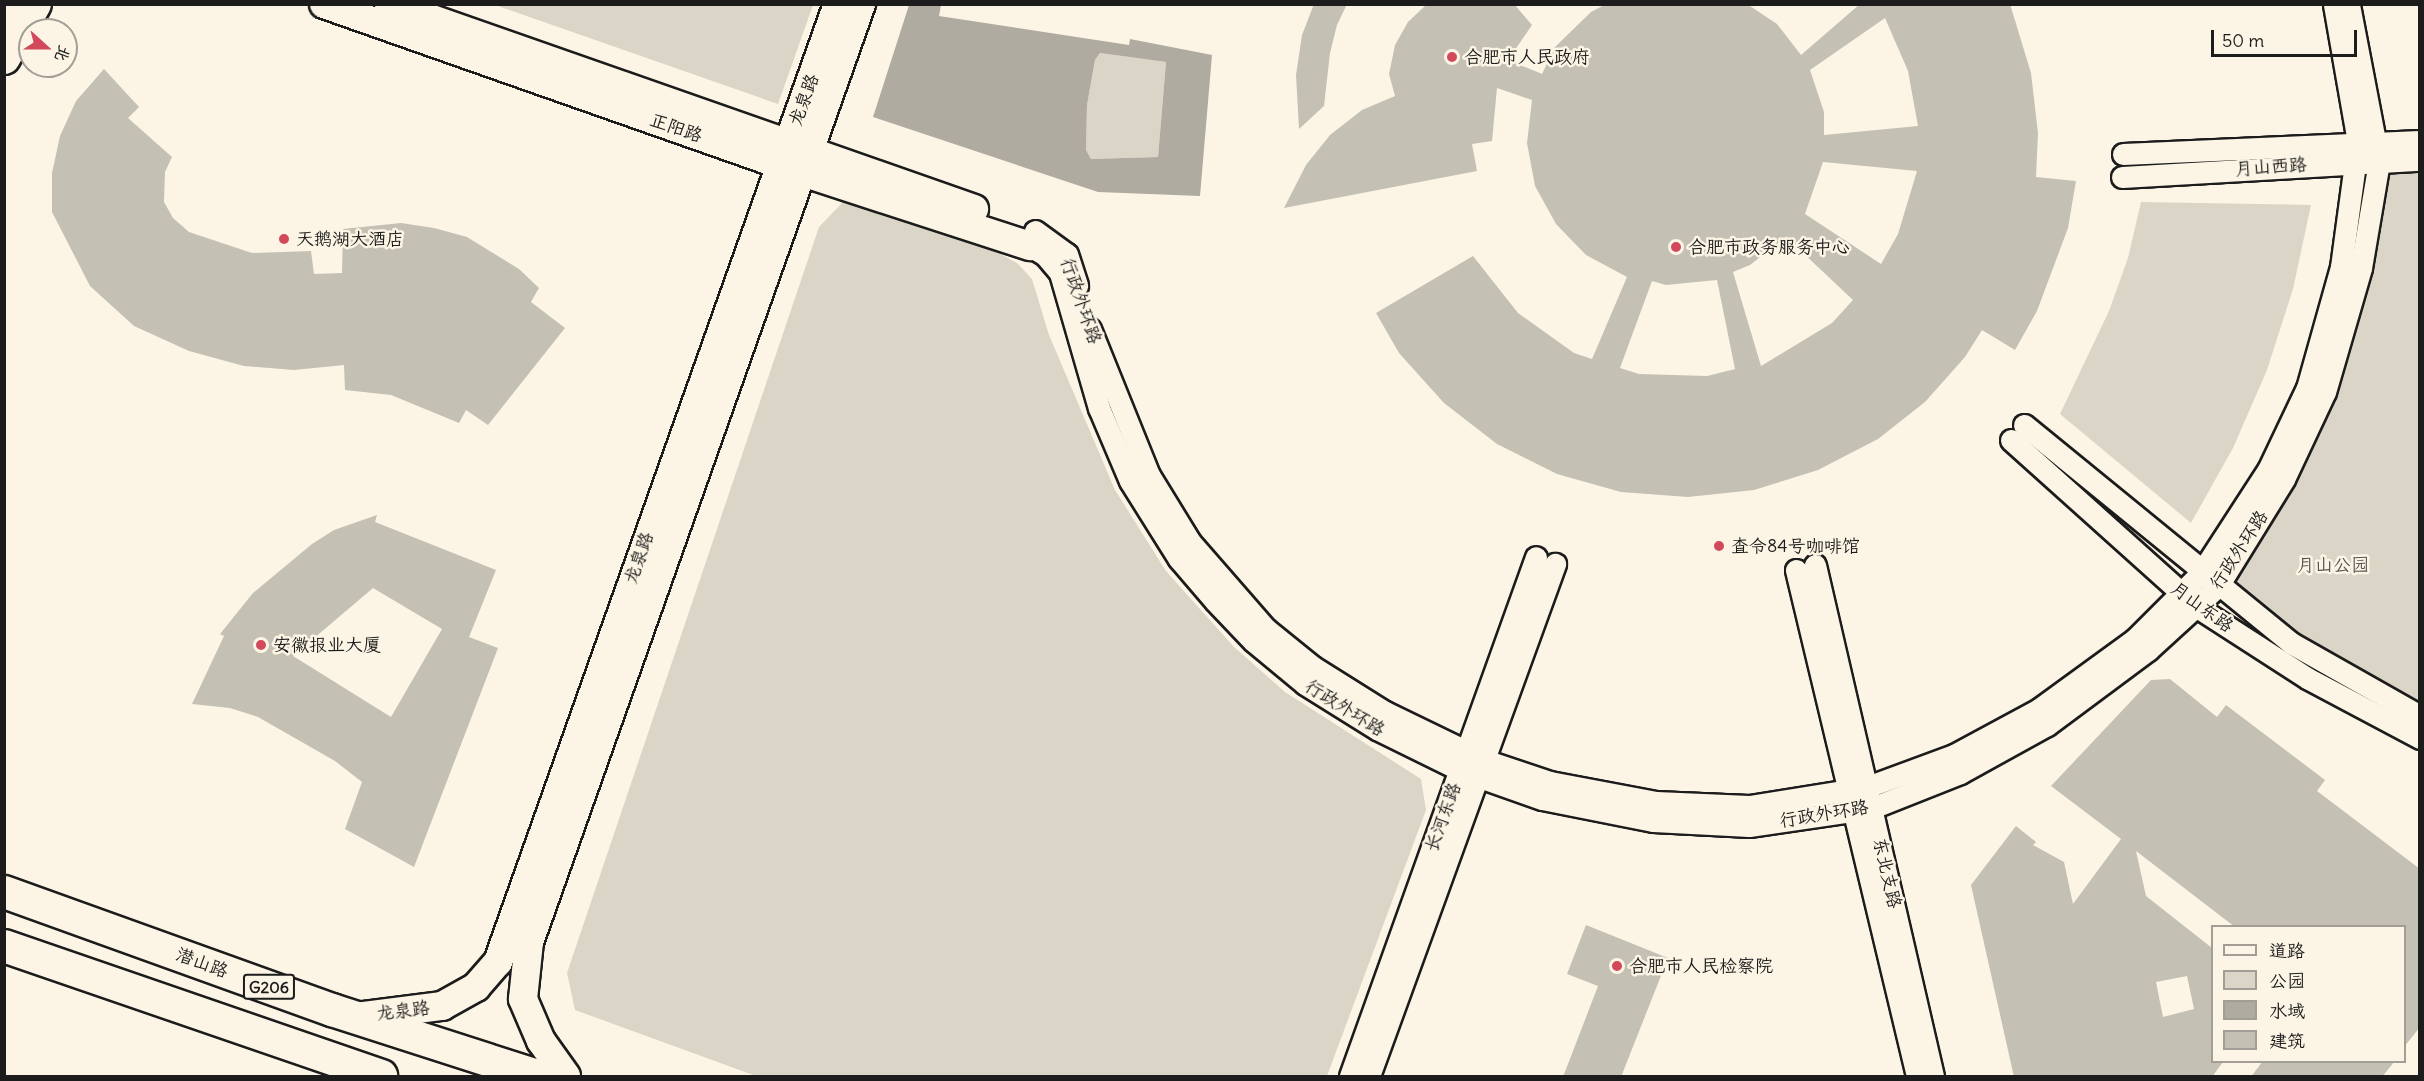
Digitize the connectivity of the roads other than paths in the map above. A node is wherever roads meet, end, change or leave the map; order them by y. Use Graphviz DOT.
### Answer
graph roads {
  1 [pos="8,4"];
  2 [pos="35,4"];
  3 [pos="324,4"];
  4 [pos="389,4"];
  5 [pos="838,4"];
  6 [pos="861,4"];
  7 [pos="2334,4"];
  8 [pos="2349,4"];
  9 [pos="4,10"];
  10 [pos="4,58"];
  11 [pos="2420,141"];
  12 [pos="2367,152"];
  13 [pos="2123,154"];
  14 [pos="795,157"];
  15 [pos="2420,160"];
  16 [pos="2122,177"];
  17 [pos="1033,239"];
  18 [pos="1545,561"];
  19 [pos="1805,568"];
  20 [pos="2210,579"];
  21 [pos="2180,594"];
  22 [pos="2197,607"];
  23 [pos="2420,716"];
  24 [pos="2420,738"];
  25 [pos="1472,765"];
  26 [pos="1857,789"];
  27 [pos="1862,810"];
  28 [pos="4,892"];
  29 [pos="4,946"];
  30 [pos="356,1017"];
  31 [pos="353,1070"];
  32 [pos="381,1077"];
  33 [pos="537,1077"];
  34 [pos="566,1077"];
  35 [pos="1350,1077"];
  36 [pos="1369,1077"];
  37 [pos="1917,1077"];
  38 [pos="1933,1077"];
  1 -- 9 [label="highway"];
  2 -- 10 [label="main road"];
  3 -- 14 [label="street, 正阳路"];
  4 -- 14 [label="street, 正阳路"];
  5 -- 14 [label="street, 龙泉路"];
  6 -- 14 [label="street, 龙泉路"];
  7 -- 12 [label="street, 行政外环路"];
  8 -- 12 [label="street, 行政外环路"];
  11 -- 12 [label="street, 月山西路"];
  12 -- 13 [label="street, 月山西路"];
  12 -- 15 [label="street, 月山西路"];
  12 -- 16 [label="street, 月山西路"];
  12 -- 20 [label="street, 行政外环路"];
  14 -- 17 [label="street, 正阳路"];
  14 -- 30 [label="street, 龙泉路"];
  14 -- 34 [label="street, 龙泉路"];
  17 -- 25 [label="street, 行政外环路"];
  18 -- 25 [label="street, 长河东路"];
  19 -- 26 [label="street, 东北支路"];
  20 -- 21 [label="street, 行政外环路"];
  20 -- 21 [label="street, 月山东路"];
  20 -- 22 [label="street, 行政外环路"];
  20 -- 23 [label="street, 月山东路"];
  21 -- 22 [label="street, 月山东路"];
  21 -- 26 [label="street, 行政外环路"];
  22 -- 24 [label="street, 月山东路"];
  22 -- 27 [label="street, 行政外环路"];
  25 -- 26 [label="street, 行政外环路"];
  25 -- 27 [label="street, 行政外环路"];
  25 -- 35 [label="street, 长河东路"];
  25 -- 36 [label="street, 长河东路"];
  26 -- 27 [label="street, 东北支路"];
  27 -- 37 [label="street, 东北支路"];
  27 -- 38 [label="street, 东北支路"];
  28 -- 30 [label="main road, 潜山路 / G206"];
  29 -- 31 [label="main road, G206"];
  30 -- 33 [label="main road, 潜山路 / G206"];
  31 -- 32 [label="main road, G206"];
}
